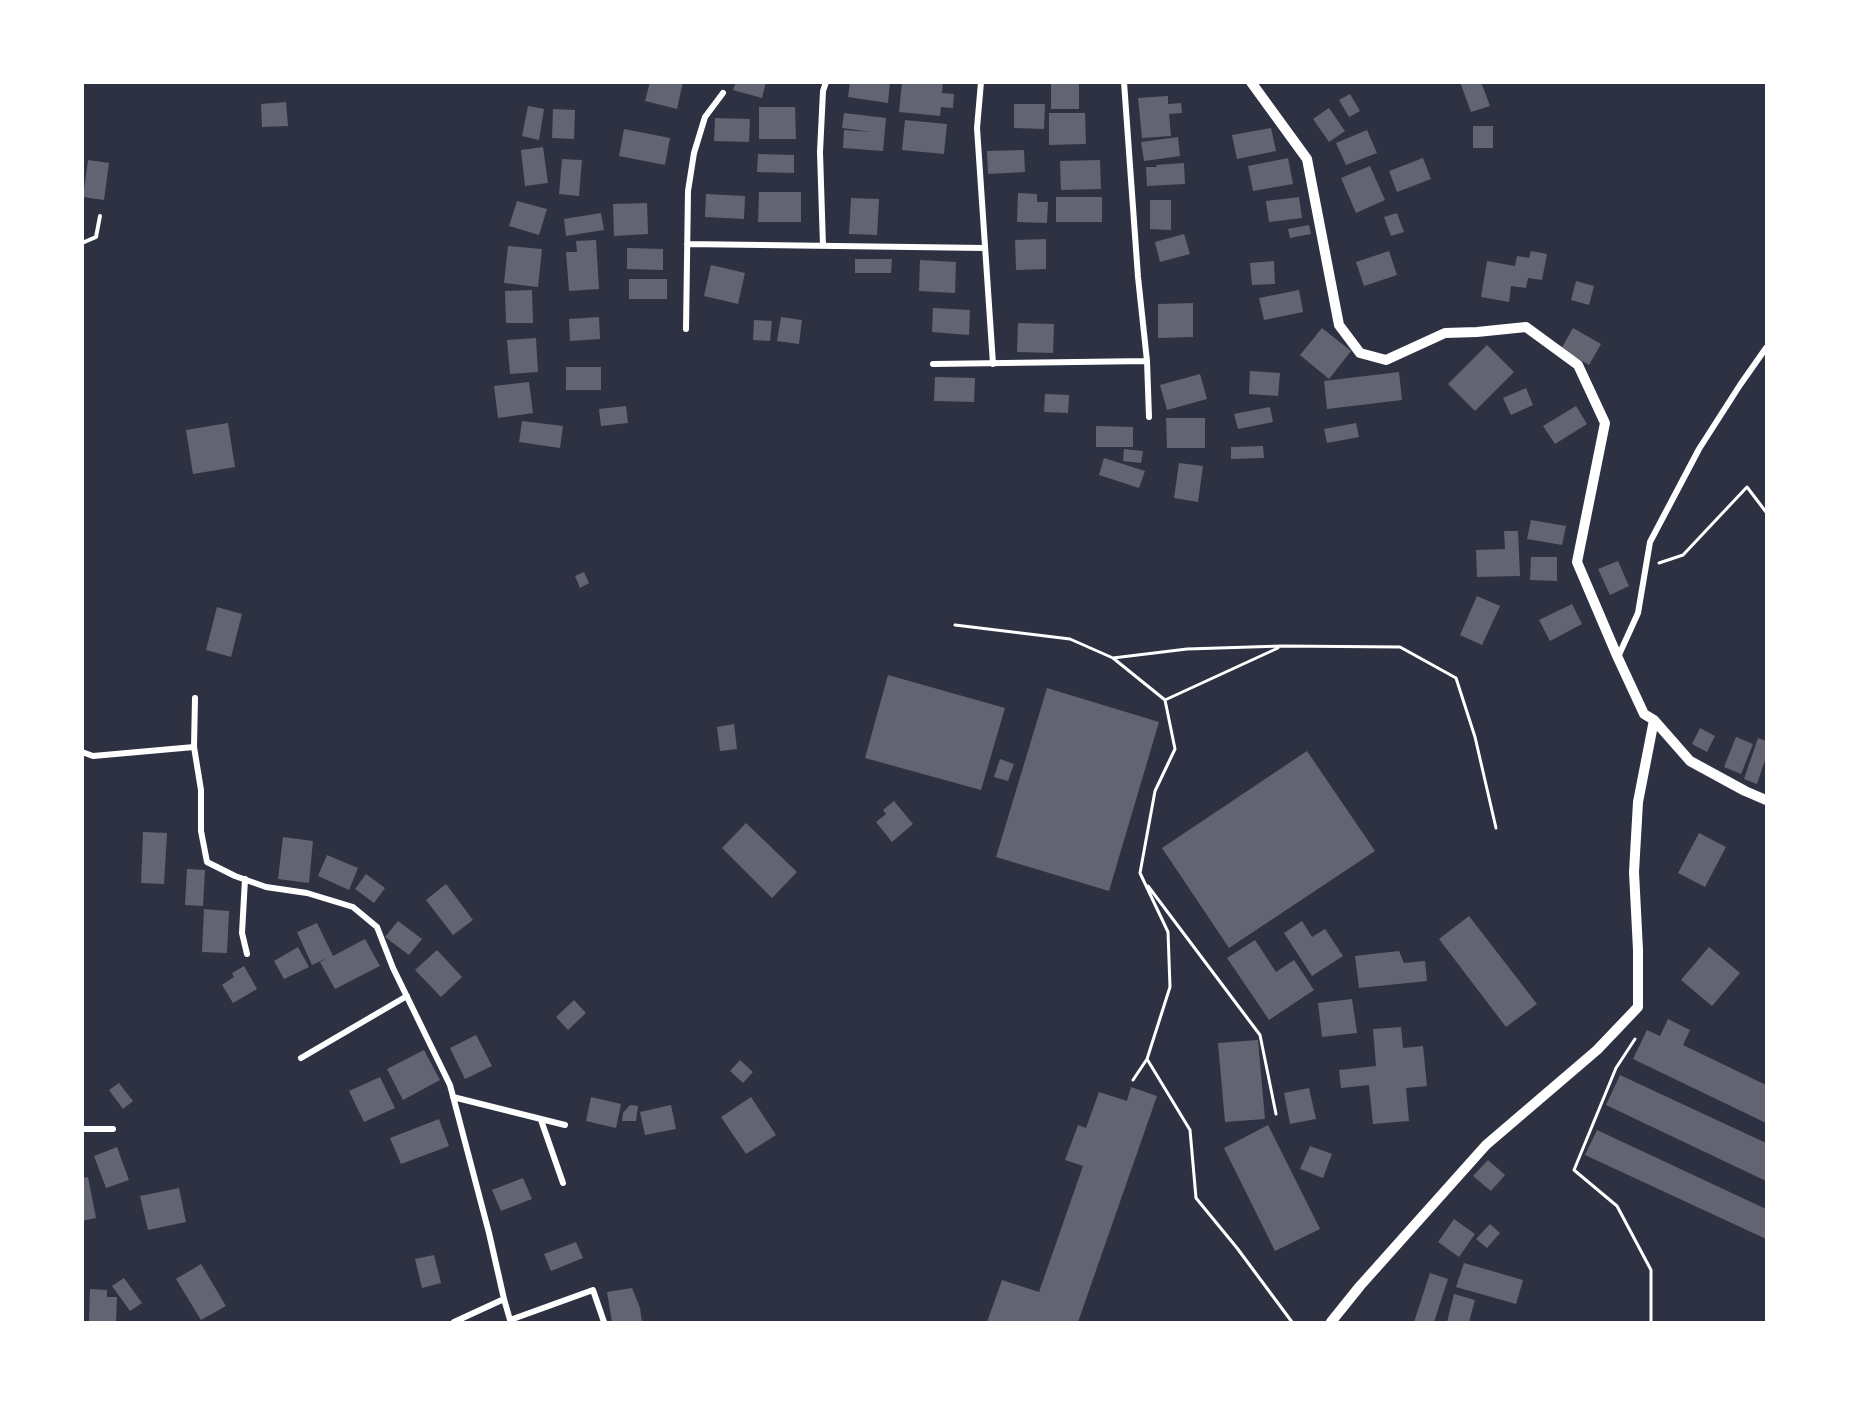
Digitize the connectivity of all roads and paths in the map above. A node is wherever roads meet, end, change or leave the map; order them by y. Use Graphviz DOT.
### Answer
graph roads {
  1 [pos="826,82"];
  2 [pos="981,82"];
  3 [pos="1124,82"];
  4 [pos="1251,82"];
  5 [pos="723,93"];
  6 [pos="100,216"];
  7 [pos="82,243"];
  8 [pos="687,244"];
  9 [pos="823,246"];
  10 [pos="985,248"];
  11 [pos="686,329"];
  12 [pos="1767,348"];
  13 [pos="1148,361"];
  14 [pos="993,363"];
  15 [pos="933,364"];
  16 [pos="1149,417"];
  17 [pos="1767,512"];
  18 [pos="1646,567"];
  19 [pos="955,625"];
  20 [pos="1282,646"];
  21 [pos="1113,658"];
  22 [pos="1618,658"];
  23 [pos="195,698"];
  24 [pos="1165,700"];
  25 [pos="1654,720"];
  26 [pos="194,747"];
  27 [pos="82,752"];
  28 [pos="1767,800"];
  29 [pos="1496,828"];
  30 [pos="245,879"];
  31 [pos="1143,879"];
  32 [pos="247,954"];
  33 [pos="407,996"];
  34 [pos="1635,1039"];
  35 [pos="301,1058"];
  36 [pos="1147,1059"];
  37 [pos="1132,1080"];
  38 [pos="453,1097"];
  39 [pos="1276,1114"];
  40 [pos="542,1120"];
  41 [pos="565,1125"];
  42 [pos="82,1130"];
  43 [pos="113,1130"];
  44 [pos="563,1183"];
  45 [pos="504,1299"];
  46 [pos="454,1323"];
  47 [pos="604,1323"];
  48 [pos="1292,1323"];
  49 [pos="1331,1323"];
  50 [pos="1651,1323"];
  1 -- 9 [label="street"];
  2 -- 10 [label="street"];
  3 -- 13 [label="street"];
  4 -- 22 [label="street"];
  5 -- 8 [label="street"];
  6 -- 7 [label="lane"];
  8 -- 9 [label="street"];
  8 -- 11 [label="street"];
  9 -- 10 [label="street"];
  10 -- 14 [label="street"];
  12 -- 18 [label="street"];
  13 -- 14 [label="street"];
  13 -- 16 [label="street"];
  14 -- 15 [label="street"];
  17 -- 18 [label="path"];
  18 -- 22 [label="street"];
  19 -- 21 [label="path"];
  20 -- 21 [label="path"];
  20 -- 24 [label="path"];
  20 -- 29 [label="path"];
  21 -- 24 [label="path"];
  22 -- 25 [label="street"];
  23 -- 26 [label="street"];
  24 -- 31 [label="path"];
  25 -- 28 [label="street"];
  25 -- 49 [label="street"];
  26 -- 27 [label="street"];
  26 -- 30 [label="street"];
  30 -- 32 [label="street"];
  30 -- 33 [label="street"];
  31 -- 36 [label="path"];
  31 -- 39 [label="path"];
  33 -- 35 [label="street"];
  33 -- 38 [label="street"];
  34 -- 50 [label="path"];
  36 -- 37 [label="path"];
  36 -- 48 [label="path"];
  38 -- 40 [label="street"];
  38 -- 45 [label="street"];
  40 -- 41 [label="street"];
  40 -- 44 [label="street"];
  42 -- 43 [label="street"];
  45 -- 46 [label="street"];
  45 -- 47 [label="street"];
}
